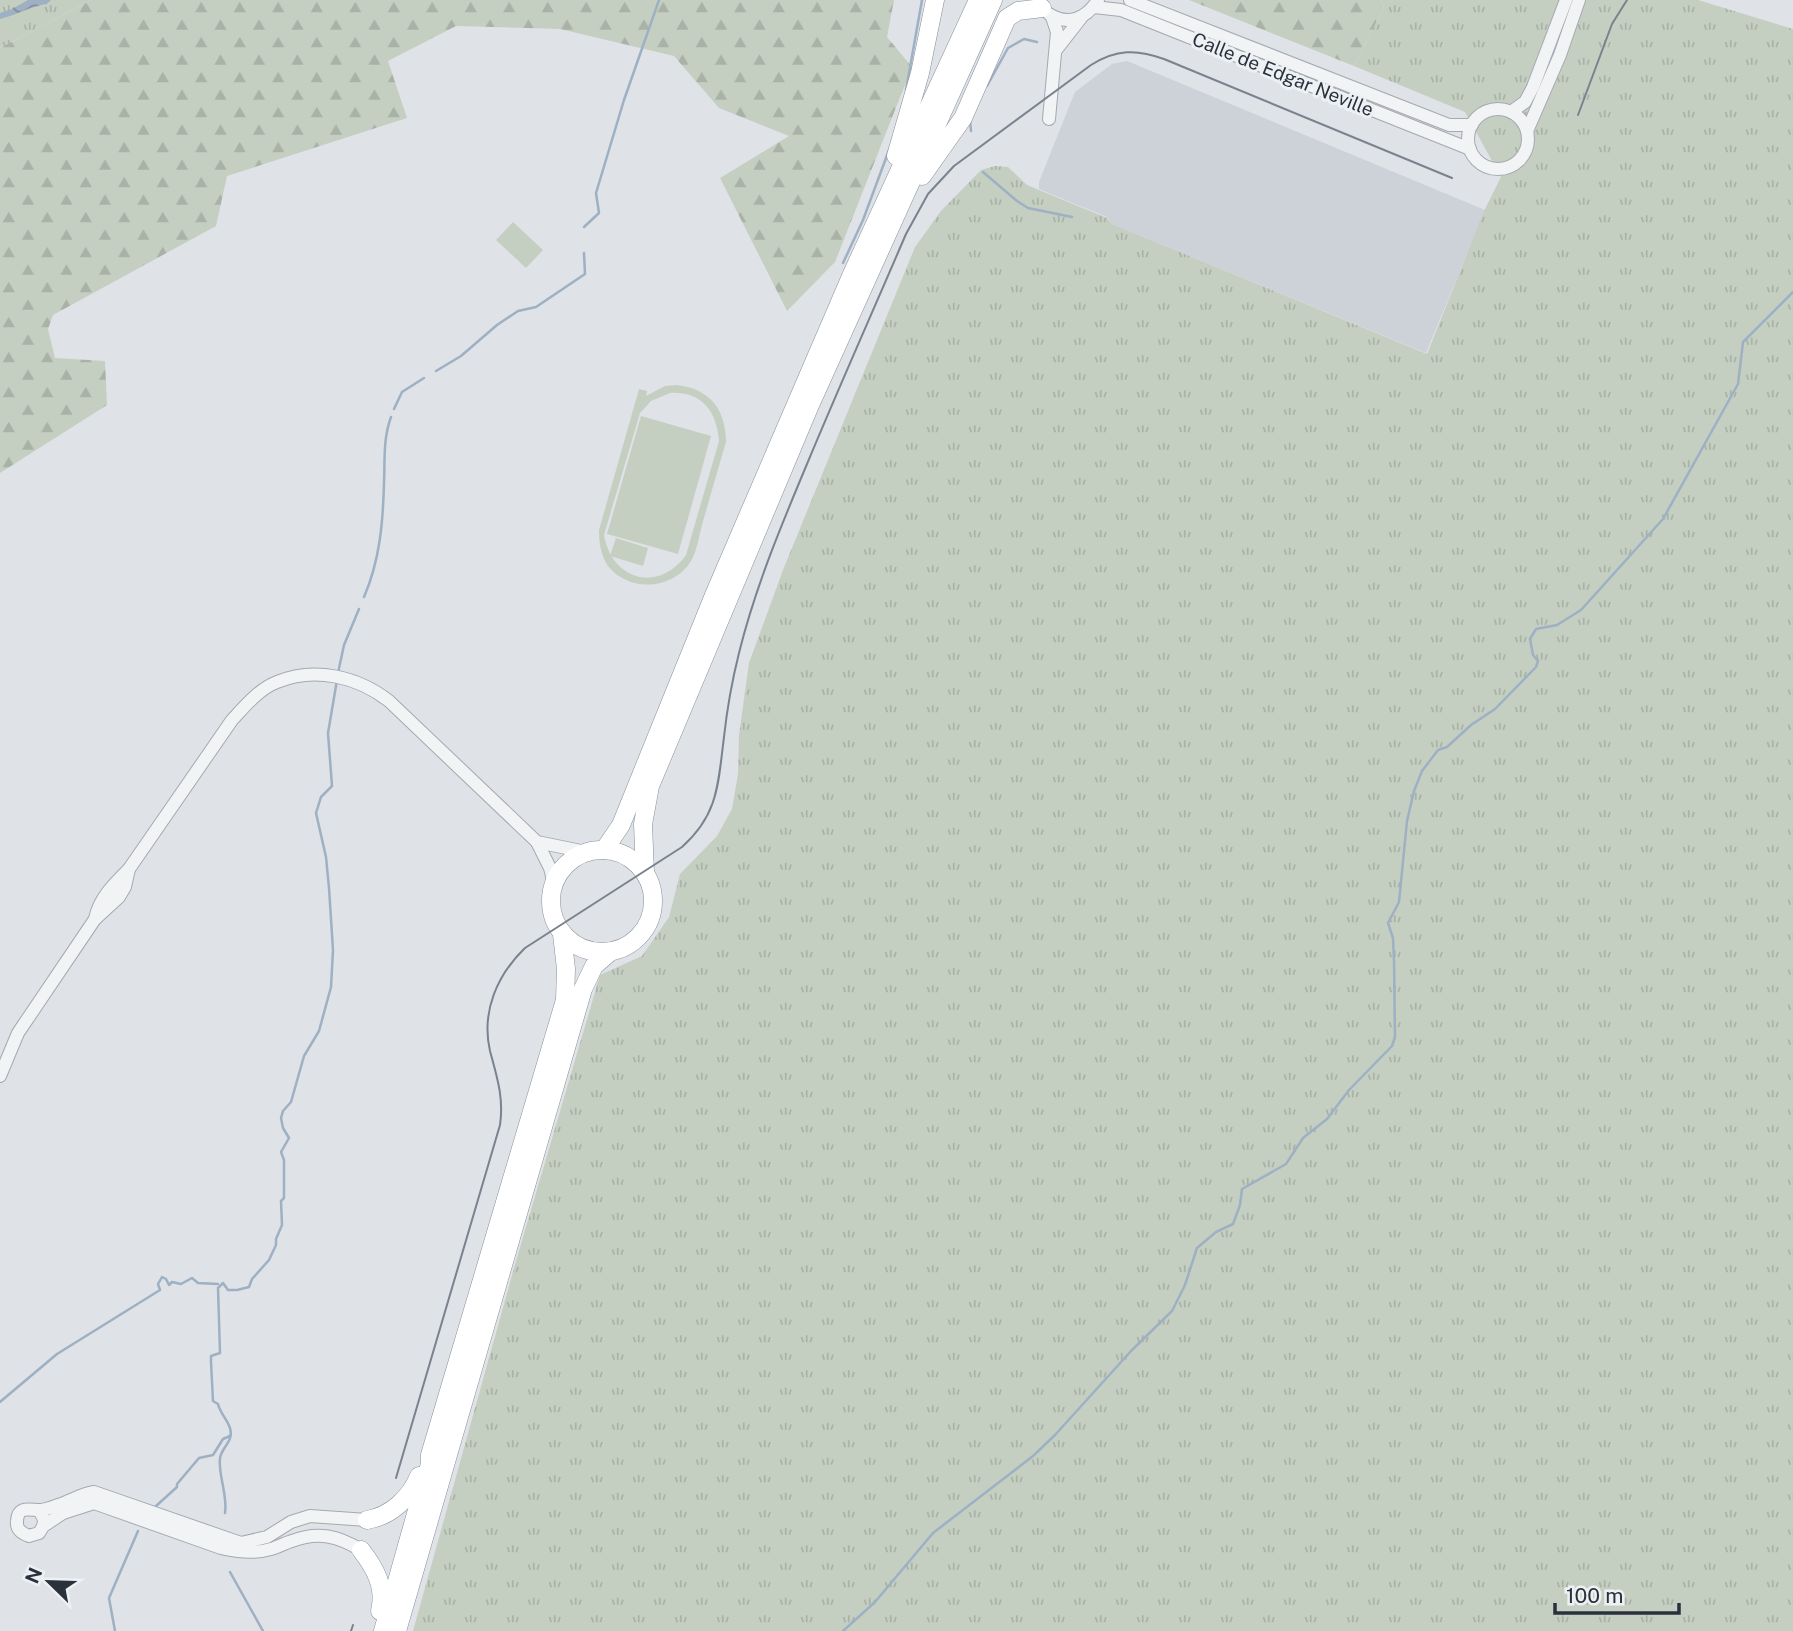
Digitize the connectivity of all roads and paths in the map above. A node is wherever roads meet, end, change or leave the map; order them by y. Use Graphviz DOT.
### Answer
graph roads {
  1 [pos="934,0"];
  2 [pos="978,0"];
  3 [pos="993,0"];
  4 [pos="1130,0"];
  5 [pos="1566,0"];
  6 [pos="1578,0"];
  7 [pos="1096,4"];
  8 [pos="1044,8"];
  9 [pos="1081,18"];
  10 [pos="1056,50"];
  11 [pos="1511,112"];
  12 [pos="1049,119"];
  13 [pos="1472,125"];
  14 [pos="1527,131"];
  15 [pos="1470,149"];
  16 [pos="893,223"];
  17 [pos="852,274"];
  18 [pos="537,842"];
  19 [pos="595,851"];
  20 [pos="645,873"];
  21 [pos="554,884"];
  22 [pos="562,934"];
  23 [pos="610,952"];
  24 [pos="0,1076"];
  25 [pos="430,1455"];
  26 [pos="94,1497"];
  27 [pos="39,1511"];
  28 [pos="367,1520"];
  29 [pos="45,1525"];
  30 [pos="361,1550"];
  31 [pos="375,1631"];
  32 [pos="383,1631"];
  33 [pos="397,1631"];
  1 -- 17 [label="highway"];
  2 -- 17 [label="highway"];
  3 -- 16 [label="highway"];
  4 -- 13 [label="street, Calle de Edgar Neville"];
  5 -- 11 [label="street"];
  6 -- 14 [label="street"];
  7 -- 9 [label="street"];
  7 -- 15 [label="street, Calle de Edgar Neville"];
  8 -- 9 [label="street"];
  8 -- 10 [label="street"];
  8 -- 16 [label="highway"];
  9 -- 10 [label="street"];
  10 -- 12 [label="street"];
  11 -- 13 [label="street"];
  11 -- 14 [label="street"];
  13 -- 15 [label="street"];
  14 -- 15 [label="street"];
  16 -- 20 [label="highway"];
  17 -- 19 [label="highway"];
  18 -- 19 [label="street"];
  18 -- 21 [label="street"];
  18 -- 24 [label="street"];
  19 -- 20 [label="highway"];
  19 -- 21 [label="highway"];
  20 -- 23 [label="highway"];
  21 -- 22 [label="highway"];
  22 -- 23 [label="highway"];
  22 -- 25 [label="highway"];
  23 -- 33 [label="highway"];
  25 -- 28 [label="highway"];
  25 -- 32 [label="highway"];
  26 -- 27 [label="street"];
  26 -- 28 [label="street"];
  26 -- 29 [label="street"];
  26 -- 30 [label="street"];
  27 -- 29 [label="street"];
  27 -- 29 [label="street"];
  30 -- 31 [label="highway"];
}
